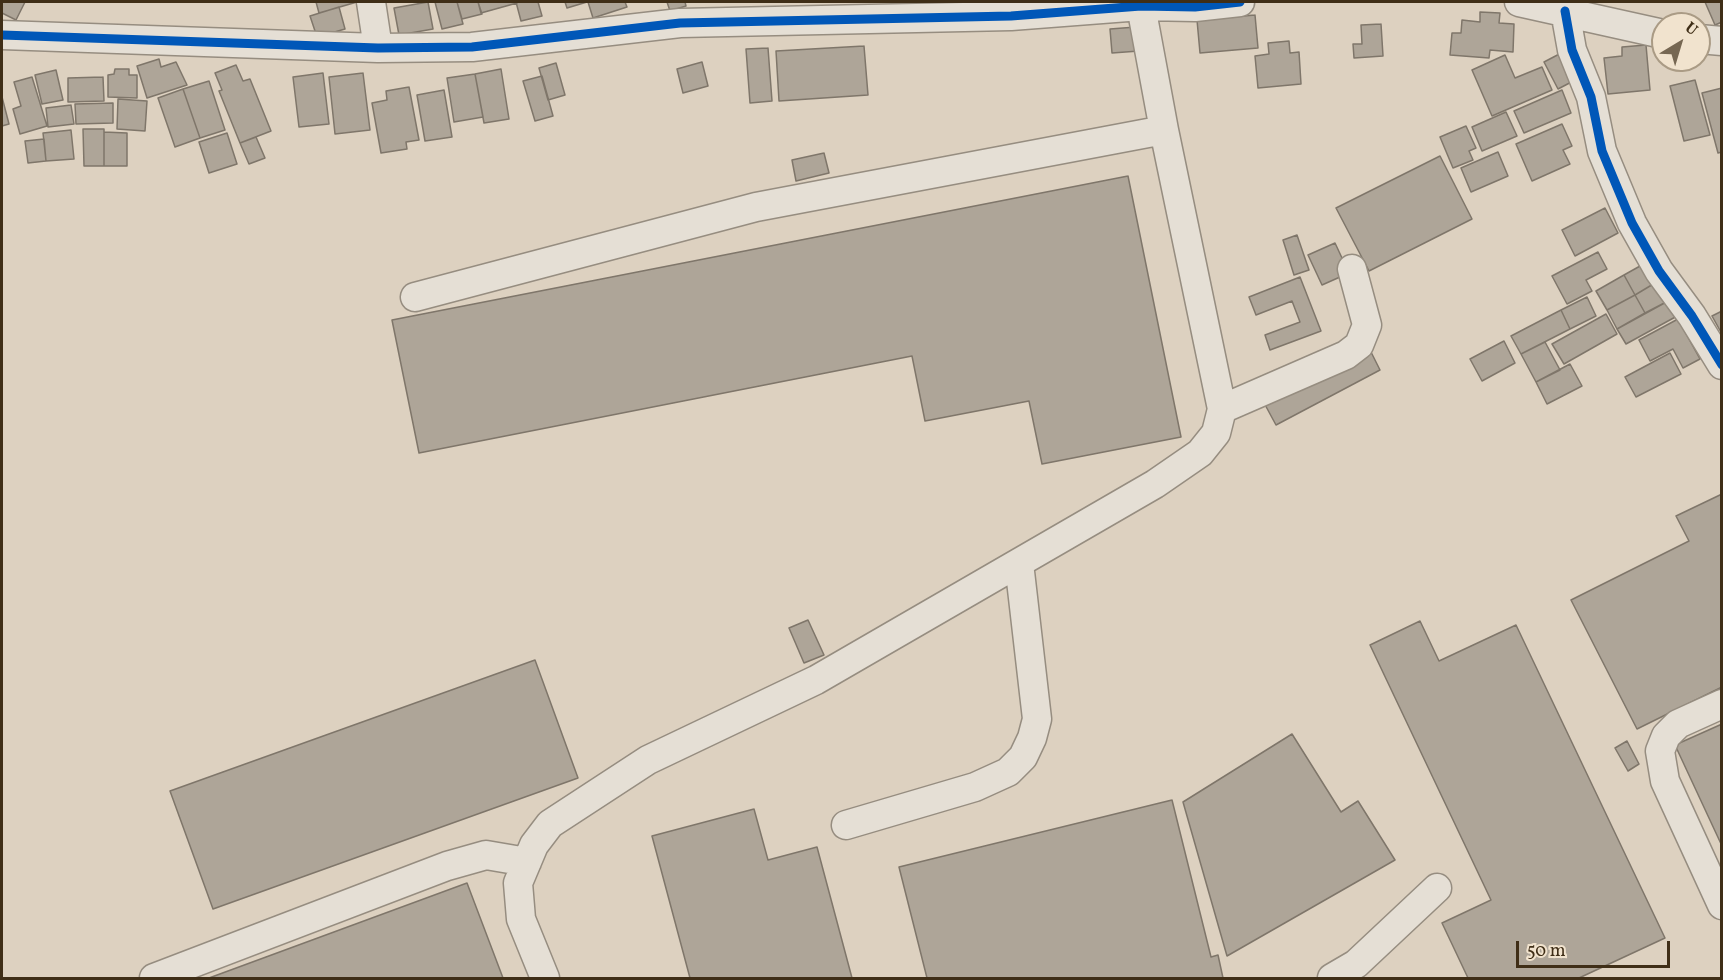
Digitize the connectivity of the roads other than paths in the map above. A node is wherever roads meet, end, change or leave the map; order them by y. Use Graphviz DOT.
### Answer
graph roads {
  1 [pos="371,2"];
  2 [pos="1240,2"];
  3 [pos="1519,2"];
  4 [pos="1195,4"];
  5 [pos="1141,6"];
  6 [pos="804,11"];
  7 [pos="1565,11"];
  8 [pos="1651,31"];
  9 [pos="2,35"];
  10 [pos="378,48"];
  11 [pos="1164,130"];
  12 [pos="1352,269"];
  13 [pos="415,297"];
  14 [pos="1722,365"];
  15 [pos="1222,409"];
  16 [pos="1019,563"];
  17 [pos="1722,704"];
  18 [pos="846,825"];
  19 [pos="526,862"];
  20 [pos="1437,888"];
  21 [pos="1722,904"];
  22 [pos="154,978"];
  23 [pos="544,978"];
  24 [pos="1332,978"];
  1 -- 10 [label="street"];
  2 -- 4 [label="street"];
  3 -- 7 [label="street"];
  4 -- 5 [label="street"];
  5 -- 6 [label="street"];
  5 -- 11 [label="street"];
  6 -- 10 [label="street"];
  7 -- 8 [label="street"];
  7 -- 14 [label="street"];
  9 -- 10 [label="street"];
  11 -- 13 [label="street"];
  11 -- 15 [label="street"];
  12 -- 15 [label="street"];
  15 -- 16 [label="street"];
  16 -- 18 [label="street"];
  16 -- 19 [label="street"];
  17 -- 21 [label="street"];
  19 -- 22 [label="street"];
  19 -- 23 [label="street"];
  20 -- 24 [label="street"];
}
